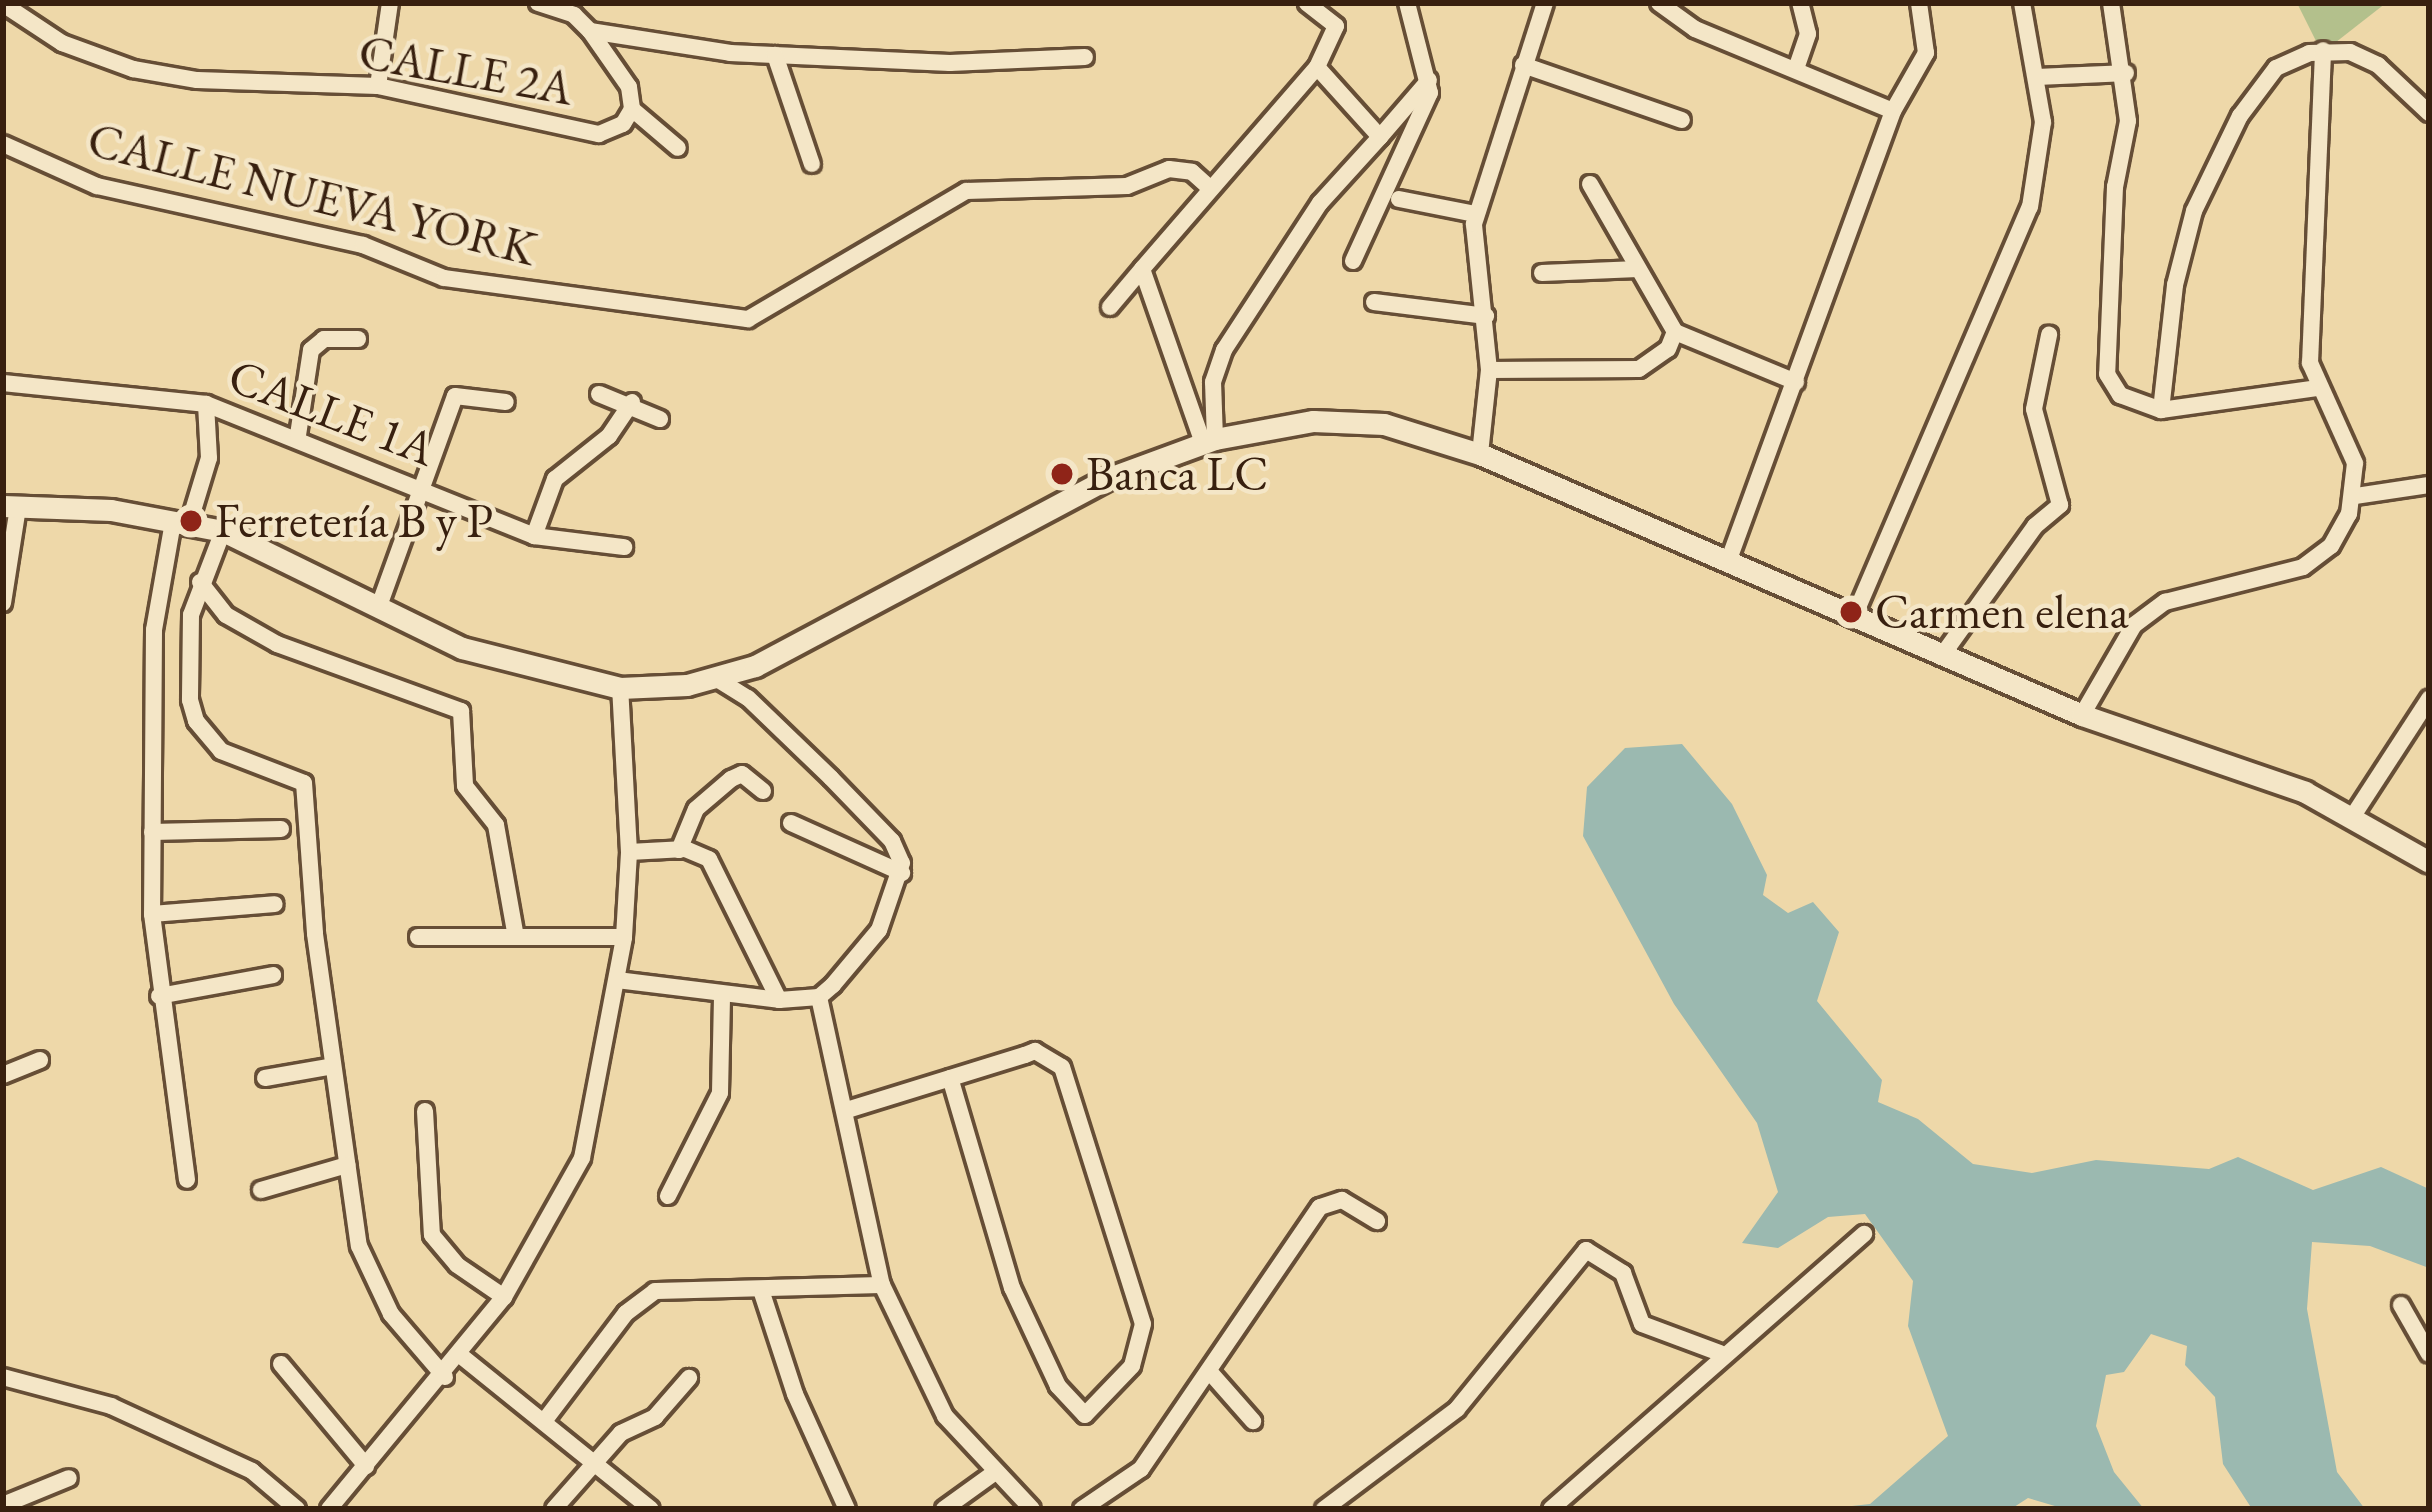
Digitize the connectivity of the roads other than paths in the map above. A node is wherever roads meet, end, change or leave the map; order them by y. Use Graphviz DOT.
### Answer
graph roads {
  1 [pos="390,3"];
  2 [pos="538,3"];
  3 [pos="1307,3"];
  4 [pos="1407,3"];
  5 [pos="1545,3"];
  6 [pos="1659,3"];
  7 [pos="1800,3"];
  8 [pos="1919,3"];
  9 [pos="2022,3"];
  10 [pos="2111,3"];
  11 [pos="3,4"];
  12 [pos="576,9"];
  13 [pos="590,31"];
  14 [pos="2323,50"];
  15 [pos="775,55"];
  16 [pos="1085,57"];
  17 [pos="1523,65"];
  18 [pos="1797,66"];
  19 [pos="1317,67"];
  20 [pos="2126,73"];
  21 [pos="2039,77"];
  22 [pos="1430,79"];
  23 [pos="378,86"];
  24 [pos="632,109"];
  25 [pos="1893,111"];
  26 [pos="2429,113"];
  27 [pos="1682,120"];
  28 [pos="1380,137"];
  29 [pos="3,143"];
  30 [pos="678,148"];
  31 [pos="812,164"];
  32 [pos="1590,184"];
  33 [pos="1211,189"];
  34 [pos="1400,199"];
  35 [pos="1475,214"];
  36 [pos="1353,261"];
  37 [pos="1142,269"];
  38 [pos="1637,269"];
  39 [pos="1542,273"];
  40 [pos="1373,302"];
  41 [pos="1109,307"];
  42 [pos="1486,316"];
  43 [pos="1675,332"];
  44 [pos="2049,335"];
  45 [pos="358,339"];
  46 [pos="1489,370"];
  47 [pos="1796,382"];
  48 [pos="3,383"];
  49 [pos="2318,388"];
  50 [pos="599,394"];
  51 [pos="506,402"];
  52 [pos="632,402"];
  53 [pos="206,404"];
  54 [pos="2161,410"];
  55 [pos="660,419"];
  56 [pos="298,435"];
  57 [pos="1209,441"];
  58 [pos="1480,454"];
  59 [pos="2429,485"];
  60 [pos="422,488"];
  61 [pos="2356,496"];
  62 [pos="10,506"];
  63 [pos="180,525"];
  64 [pos="223,531"];
  65 [pos="535,536"];
  66 [pos="624,547"];
  67 [pos="1728,562"];
  68 [pos="200,582"];
  69 [pos="3,603"];
  70 [pos="379,606"];
  71 [pos="1853,619"];
  72 [pos="1941,657"];
  73 [pos="717,679"];
  74 [pos="620,688"];
  75 [pos="2429,699"];
  76 [pos="2082,716"];
  77 [pos="763,791"];
  78 [pos="2353,816"];
  79 [pos="791,823"];
  80 [pos="281,829"];
  81 [pos="152,832"];
  82 [pos="679,850"];
  83 [pos="629,852"];
  84 [pos="2429,862"];
  85 [pos="902,873"];
  86 [pos="275,904"];
  87 [pos="152,914"];
  88 [pos="514,932"];
  89 [pos="624,937"];
  90 [pos="418,938"];
  91 [pos="273,975"];
  92 [pos="617,980"];
  93 [pos="159,996"];
  94 [pos="722,998"];
  95 [pos="819,998"];
  96 [pos="779,1000"];
  97 [pos="40,1060"];
  98 [pos="333,1066"];
  99 [pos="3,1075"];
  100 [pos="265,1078"];
  101 [pos="950,1078"];
  102 [pos="848,1110"];
  103 [pos="425,1111"];
  104 [pos="347,1165"];
  105 [pos="187,1180"];
  106 [pos="261,1190"];
  107 [pos="668,1196"];
  108 [pos="1377,1221"];
  109 [pos="1864,1234"];
  110 [pos="882,1285"];
  111 [pos="762,1293"];
  112 [pos="504,1297"];
  113 [pos="2401,1305"];
  114 [pos="1720,1353"];
  115 [pos="460,1354"];
  116 [pos="2429,1354"];
  117 [pos="281,1364"];
  118 [pos="1209,1371"];
  119 [pos="3,1377"];
  120 [pos="446,1377"];
  121 [pos="689,1378"];
  122 [pos="545,1420"];
  123 [pos="1253,1421"];
  124 [pos="597,1465"];
  125 [pos="366,1466"];
  126 [pos="994,1473"];
  127 [pos="69,1478"];
  128 [pos="3,1505"];
  129 [pos="297,1509"];
  130 [pos="329,1509"];
  131 [pos="554,1509"];
  132 [pos="651,1509"];
  133 [pos="847,1509"];
  134 [pos="944,1509"];
  135 [pos="1032,1509"];
  136 [pos="1082,1509"];
  137 [pos="1324,1509"];
  138 [pos="1551,1509"];
  1 -- 23 [label="street"];
  2 -- 12 [label="street"];
  3 -- 19 [label="street"];
  4 -- 22 [label="street"];
  5 -- 17 [label="street"];
  6 -- 18 [label="street"];
  7 -- 18 [label="street"];
  8 -- 25 [label="street"];
  9 -- 21 [label="street"];
  10 -- 20 [label="street"];
  11 -- 23 [label="street, CALLE 2A"];
  12 -- 13 [label="street"];
  13 -- 15 [label="street"];
  13 -- 24 [label="street"];
  14 -- 26 [label="street"];
  14 -- 49 [label="street"];
  14 -- 54 [label="street"];
  15 -- 16 [label="street"];
  15 -- 31 [label="street"];
  17 -- 27 [label="street"];
  17 -- 35 [label="street"];
  18 -- 25 [label="street"];
  19 -- 28 [label="street"];
  19 -- 33 [label="street"];
  20 -- 21 [label="street"];
  20 -- 54 [label="street"];
  21 -- 71 [label="street"];
  22 -- 28 [label="street"];
  22 -- 36 [label="street"];
  23 -- 24 [label="street, CALLE 2A"];
  24 -- 30 [label="street"];
  25 -- 47 [label="street"];
  28 -- 57 [label="street"];
  29 -- 33 [label="street, CALLE NUEVA YORK"];
  32 -- 38 [label="street"];
  33 -- 37 [label="street"];
  34 -- 35 [label="street"];
  35 -- 42 [label="street"];
  37 -- 41 [label="street"];
  37 -- 57 [label="street"];
  38 -- 39 [label="street"];
  38 -- 43 [label="street"];
  40 -- 42 [label="street"];
  42 -- 46 [label="street"];
  43 -- 46 [label="street"];
  43 -- 47 [label="street"];
  44 -- 72 [label="street"];
  45 -- 56 [label="street"];
  46 -- 58 [label="street"];
  47 -- 67 [label="street"];
  48 -- 53 [label="street, CALLE 1A"];
  49 -- 54 [label="street"];
  49 -- 61 [label="street"];
  50 -- 52 [label="street"];
  51 -- 60 [label="street"];
  52 -- 55 [label="street"];
  52 -- 65 [label="street"];
  53 -- 56 [label="street, CALLE 1A"];
  53 -- 63 [label="street"];
  56 -- 60 [label="street, CALLE 1A"];
  57 -- 58 [label="street"];
  57 -- 73 [label="street"];
  58 -- 67 [label="street"];
  59 -- 61 [label="street"];
  60 -- 65 [label="street, CALLE 1A"];
  60 -- 70 [label="street"];
  61 -- 76 [label="street"];
  62 -- 63 [label="street"];
  62 -- 69 [label="street"];
  63 -- 64 [label="street"];
  63 -- 81 [label="street"];
  64 -- 68 [label="street"];
  64 -- 70 [label="street"];
  65 -- 66 [label="street, CALLE 1A"];
  67 -- 71 [label="street"];
  68 -- 88 [label="street"];
  68 -- 98 [label="street"];
  70 -- 74 [label="street"];
  71 -- 72 [label="street"];
  72 -- 76 [label="street"];
  73 -- 74 [label="street"];
  73 -- 85 [label="street"];
  74 -- 83 [label="street"];
  75 -- 78 [label="street"];
  76 -- 78 [label="street"];
  77 -- 82 [label="street"];
  78 -- 84 [label="street"];
  79 -- 85 [label="street"];
  80 -- 81 [label="street"];
  81 -- 87 [label="street"];
  82 -- 83 [label="street"];
  82 -- 96 [label="street"];
  83 -- 89 [label="street"];
  85 -- 95 [label="street"];
  86 -- 87 [label="street"];
  87 -- 93 [label="street"];
  88 -- 89 [label="street"];
  88 -- 90 [label="street"];
  89 -- 92 [label="street"];
  91 -- 93 [label="street"];
  92 -- 94 [label="street"];
  92 -- 112 [label="street"];
  93 -- 105 [label="street"];
  94 -- 96 [label="street"];
  94 -- 107 [label="street"];
  95 -- 96 [label="street"];
  95 -- 102 [label="street"];
  97 -- 99 [label="street"];
  98 -- 100 [label="street"];
  98 -- 104 [label="street"];
  101 -- 101 [label="street"];
  101 -- 102 [label="street"];
  102 -- 110 [label="street"];
  103 -- 112 [label="street"];
  104 -- 106 [label="street"];
  104 -- 120 [label="street"];
  108 -- 118 [label="street"];
  109 -- 114 [label="street"];
  110 -- 111 [label="street"];
  110 -- 126 [label="street"];
  111 -- 122 [label="street"];
  111 -- 133 [label="street"];
  112 -- 115 [label="street"];
  113 -- 116 [label="street"];
  114 -- 137 [label="street"];
  114 -- 138 [label="street"];
  115 -- 120 [label="street"];
  115 -- 122 [label="street"];
  117 -- 125 [label="street"];
  118 -- 123 [label="street"];
  118 -- 136 [label="street"];
  119 -- 129 [label="street"];
  120 -- 125 [label="street"];
  121 -- 124 [label="street"];
  122 -- 124 [label="street"];
  124 -- 131 [label="street"];
  124 -- 132 [label="street"];
  125 -- 130 [label="street"];
  126 -- 134 [label="street"];
  126 -- 135 [label="street"];
  127 -- 128 [label="street"];
}
